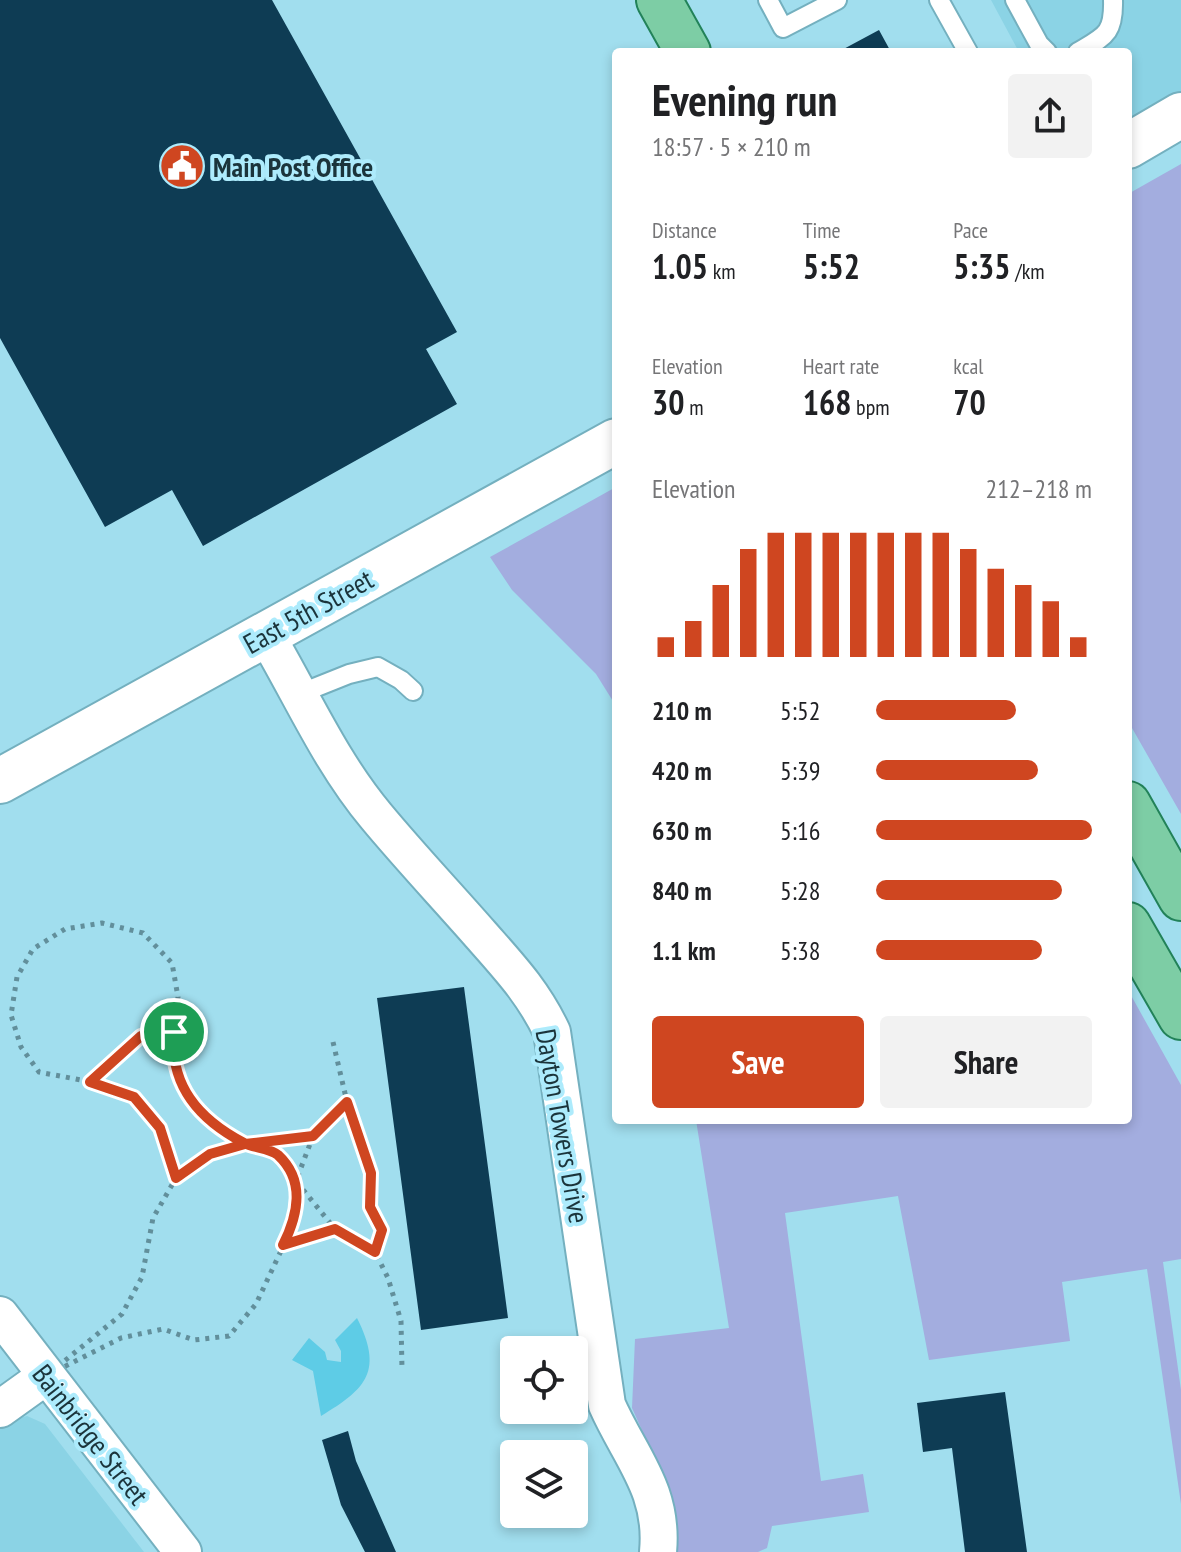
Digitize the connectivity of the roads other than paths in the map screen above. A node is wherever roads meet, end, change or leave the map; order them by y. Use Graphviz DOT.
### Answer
graph roads {
  1 [pos="659,0"];
  2 [pos="768,0"];
  3 [pos="837,0"];
  4 [pos="939,0"];
  5 [pos="1015,0"];
  6 [pos="1113,0"];
  7 [pos="686,48"];
  8 [pos="966,48"];
  9 [pos="1043,48"];
  10 [pos="1085,48"];
  11 [pos="1181,115"];
  12 [pos="1132,144"];
  13 [pos="612,443"];
  14 [pos="266,635"];
  15 [pos="413,691"];
  16 [pos="299,694"];
  17 [pos="0,781"];
  18 [pos="1132,811"];
  19 [pos="1181,898"];
  20 [pos="1132,932"];
  21 [pos="1181,1017"];
  22 [pos="0,1315"];
  23 [pos="46,1376"];
  24 [pos="0,1409"];
  25 [pos="183,1552"];
  26 [pos="658,1552"];
  1 -- 7 [label="main road"];
  2 -- 3 [label="lane"];
  4 -- 8 [label="lane"];
  5 -- 9 [label="lane"];
  6 -- 10 [label="lane"];
  11 -- 12 [label="main road"];
  13 -- 14 [label="main road, East 5th Street"];
  14 -- 16 [label="street, Dayton Towers Drive"];
  14 -- 17 [label="main road, East 5th Street"];
  15 -- 16 [label="lane"];
  16 -- 26 [label="street, Dayton Towers Drive"];
  18 -- 19 [label="main road"];
  20 -- 21 [label="main road"];
  22 -- 23 [label="street, Bainbridge Street"];
  23 -- 24 [label="street"];
  23 -- 25 [label="street, Bainbridge Street"];
}
